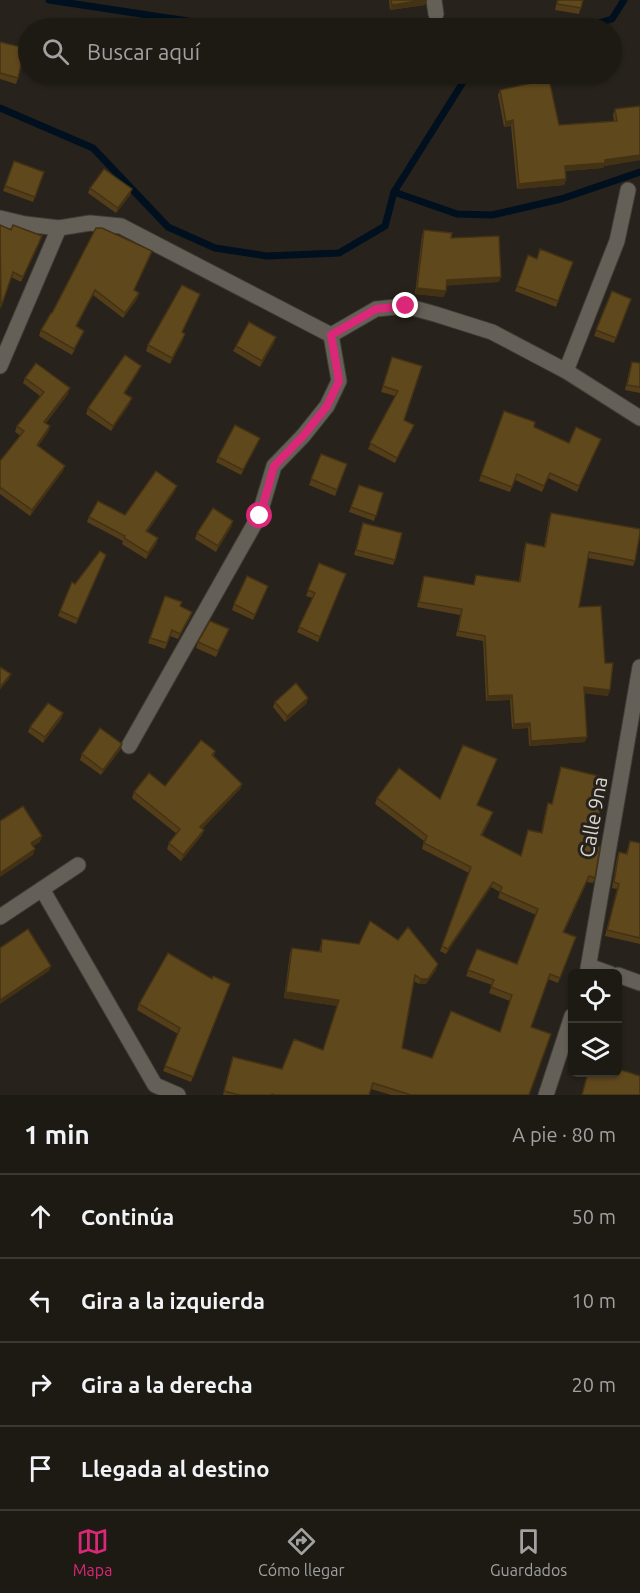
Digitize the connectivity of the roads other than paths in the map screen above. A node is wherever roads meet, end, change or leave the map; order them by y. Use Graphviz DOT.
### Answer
graph roads {
  1 [pos="628,190"];
  2 [pos="0,218"];
  3 [pos="59,228"];
  4 [pos="331,335"];
  5 [pos="0,366"];
  6 [pos="566,371"];
  7 [pos="640,418"];
  8 [pos="640,668"];
  9 [pos="638,692"];
  10 [pos="129,746"];
  11 [pos="78,865"];
  12 [pos="42,889"];
  13 [pos="0,917"];
  14 [pos="588,969"];
  15 [pos="622,976"];
  16 [pos="640,983"];
  17 [pos="571,1023"];
  18 [pos="178,1095"];
  19 [pos="546,1095"];
  1 -- 6 [label="street"];
  2 -- 3 [label="street"];
  3 -- 4 [label="street"];
  3 -- 5 [label="street"];
  4 -- 6 [label="street"];
  4 -- 10 [label="street"];
  6 -- 7 [label="street"];
  8 -- 9 [label="street, Calle 9na"];
  9 -- 14 [label="street, Calle 9na"];
  11 -- 12 [label="street"];
  12 -- 13 [label="street"];
  12 -- 18 [label="street"];
  15 -- 16 [label="street"];
  17 -- 19 [label="street"];
}
